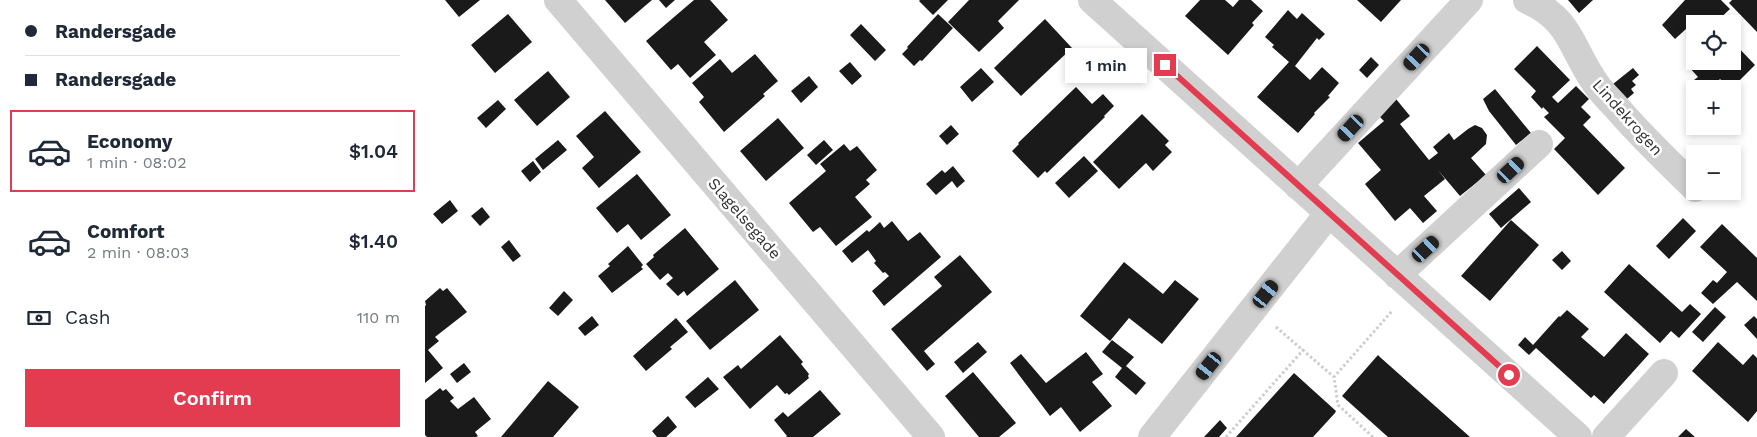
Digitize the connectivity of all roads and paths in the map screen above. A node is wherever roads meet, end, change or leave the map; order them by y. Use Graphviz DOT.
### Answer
graph roads {
  1 [pos="558,0"];
  2 [pos="1092,0"];
  3 [pos="1469,0"];
  4 [pos="1527,0"];
  5 [pos="1539,144"];
  6 [pos="1686,178"];
  7 [pos="1298,186"];
  8 [pos="1329,213"];
  9 [pos="1405,282"];
  10 [pos="1254,309"];
  11 [pos="1304,349"];
  12 [pos="1665,373"];
  13 [pos="1334,377"];
  14 [pos="931,437"];
  15 [pos="1152,437"];
  16 [pos="1226,437"];
  17 [pos="1373,437"];
  18 [pos="1577,437"];
  19 [pos="1607,437"];
  1 -- 14 [label="street, Slagelsegade"];
  2 -- 7 [label="street"];
  3 -- 7 [label="street"];
  4 -- 6 [label="street, Lindekrogen"];
  5 -- 9 [label="street"];
  7 -- 8 [label="street"];
  8 -- 9 [label="street"];
  8 -- 10 [label="street"];
  9 -- 13 [label="path"];
  9 -- 18 [label="street"];
  10 -- 11 [label="path"];
  10 -- 15 [label="street"];
  11 -- 13 [label="path"];
  11 -- 16 [label="path"];
  12 -- 19 [label="street"];
  13 -- 17 [label="path"];
}
